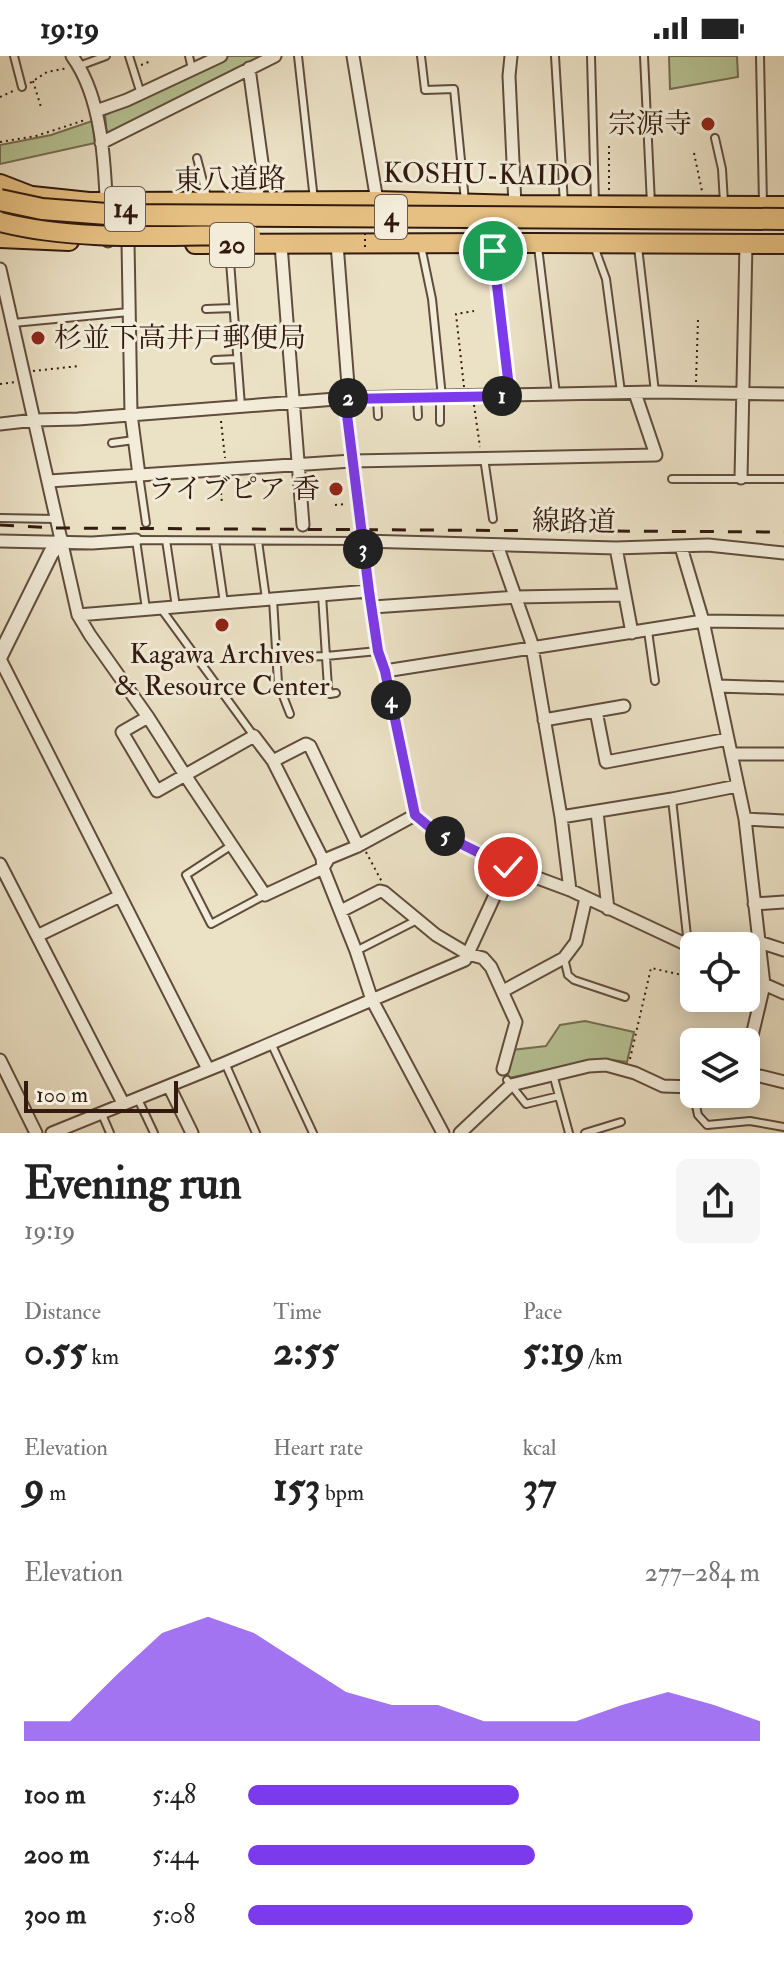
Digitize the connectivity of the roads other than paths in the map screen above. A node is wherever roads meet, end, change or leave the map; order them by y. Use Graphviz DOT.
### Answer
graph roads {
  1 [pos="14,56"];
  2 [pos="106,56"];
  3 [pos="129,56"];
  4 [pos="189,56"];
  5 [pos="221,56"];
  6 [pos="275,56"];
  7 [pos="298,56"];
  8 [pos="353,56"];
  9 [pos="421,56"];
  10 [pos="511,56"];
  11 [pos="555,56"];
  12 [pos="591,56"];
  13 [pos="644,56"];
  14 [pos="760,56"];
  15 [pos="75,61"];
  16 [pos="249,68"];
  17 [pos="192,69"];
  18 [pos="22,87"];
  19 [pos="141,94"];
  20 [pos="97,114"];
  21 [pos="715,138"];
  22 [pos="101,143"];
  23 [pos="197,158"];
  24 [pos="0,184"];
  25 [pos="32,196"];
  26 [pos="0,197"];
  27 [pos="602,200"];
  28 [pos="208,201"];
  29 [pos="314,201"];
  30 [pos="377,201"];
  31 [pos="106,202"];
  32 [pos="464,204"];
  33 [pos="255,205"];
  34 [pos="515,205"];
  35 [pos="565,206"];
  36 [pos="651,206"];
  37 [pos="724,206"];
  38 [pos="784,206"];
  39 [pos="763,207"];
  40 [pos="0,214"];
  41 [pos="784,219"];
  42 [pos="0,222"];
  43 [pos="784,232"];
  44 [pos="0,238"];
  45 [pos="108,241"];
  46 [pos="128,242"];
  47 [pos="465,243"];
  48 [pos="492,243"];
  49 [pos="537,243"];
  50 [pos="593,243"];
  51 [pos="638,243"];
  52 [pos="337,244"];
  53 [pos="421,244"];
  54 [pos="746,244"];
  55 [pos="784,244"];
  56 [pos="229,245"];
  57 [pos="281,245"];
  58 [pos="0,269"];
  59 [pos="233,308"];
  60 [pos="206,309"];
  61 [pos="129,312"];
  62 [pos="12,323"];
  63 [pos="237,359"];
  64 [pos="215,360"];
  65 [pos="655,392"];
  66 [pos="621,393"];
  67 [pos="635,393"];
  68 [pos="744,393"];
  69 [pos="556,394"];
  70 [pos="784,394"];
  71 [pos="510,396"];
  72 [pos="417,397"];
  73 [pos="441,397"];
  74 [pos="347,398"];
  75 [pos="377,398"];
  76 [pos="294,402"];
  77 [pos="241,406"];
  78 [pos="131,414"];
  79 [pos="378,416"];
  80 [pos="418,416"];
  81 [pos="35,420"];
  82 [pos="440,422"];
  83 [pos="0,424"];
  84 [pos="134,440"];
  85 [pos="112,443"];
  86 [pos="483,458"];
  87 [pos="352,461"];
  88 [pos="299,464"];
  89 [pos="139,475"];
  90 [pos="741,478"];
  91 [pos="672,479"];
  92 [pos="784,479"];
  93 [pos="49,481"];
  94 [pos="0,518"];
  95 [pos="56,519"];
  96 [pos="493,519"];
  97 [pos="146,523"];
  98 [pos="303,525"];
  99 [pos="136,540"];
  100 [pos="166,540"];
  101 [pos="0,541"];
  102 [pos="61,541"];
  103 [pos="215,541"];
  104 [pos="258,541"];
  105 [pos="362,541"];
  106 [pos="497,545"];
  107 [pos="681,547"];
  108 [pos="616,548"];
  109 [pos="783,556"];
  110 [pos="369,591"];
  111 [pos="322,595"];
  112 [pos="624,595"];
  113 [pos="516,597"];
  114 [pos="269,599"];
  115 [pos="224,603"];
  116 [pos="176,607"];
  117 [pos="373,607"];
  118 [pos="161,608"];
  119 [pos="146,609"];
  120 [pos="78,615"];
  121 [pos="703,621"];
  122 [pos="784,622"];
  123 [pos="648,631"];
  124 [pos="632,633"];
  125 [pos="531,648"];
  126 [pos="378,651"];
  127 [pos="326,656"];
  128 [pos="0,657"];
  129 [pos="276,658"];
  130 [pos="385,671"];
  131 [pos="655,681"];
  132 [pos="718,686"];
  133 [pos="784,688"];
  134 [pos="336,693"];
  135 [pos="624,706"];
  136 [pos="596,711"];
  137 [pos="290,714"];
  138 [pos="148,717"];
  139 [pos="544,720"];
  140 [pos="254,736"];
  141 [pos="728,739"];
  142 [pos="731,754"];
  143 [pos="784,754"];
  144 [pos="273,761"];
  145 [pos="185,775"];
  146 [pos="737,786"];
  147 [pos="672,799"];
  148 [pos="597,812"];
  149 [pos="415,815"];
  150 [pos="561,817"];
  151 [pos="745,819"];
  152 [pos="784,821"];
  153 [pos="232,845"];
  154 [pos="360,845"];
  155 [pos="0,864"];
  156 [pos="508,867"];
  157 [pos="323,868"];
  158 [pos="570,890"];
  159 [pos="265,895"];
  160 [pos="120,896"];
  161 [pos="586,898"];
  162 [pos="784,902"];
  163 [pos="754,904"];
  164 [pos="608,909"];
  165 [pos="341,911"];
  166 [pos="417,920"];
  167 [pos="689,932"];
  168 [pos="758,932"];
  169 [pos="37,936"];
  170 [pos="680,942"];
  171 [pos="760,942"];
  172 [pos="784,950"];
  173 [pos="356,951"];
  174 [pos="760,951"];
  175 [pos="468,954"];
  176 [pos="564,958"];
  177 [pos="760,983"];
  178 [pos="764,985"];
  179 [pos="503,991"];
  180 [pos="784,993"];
  181 [pos="625,997"];
  182 [pos="372,1000"];
  183 [pos="754,1028"];
  184 [pos="271,1043"];
  185 [pos="0,1060"];
  186 [pos="225,1063"];
  187 [pos="208,1069"];
  188 [pos="553,1074"];
  189 [pos="760,1076"];
  190 [pos="507,1078"];
  191 [pos="784,1082"];
  192 [pos="169,1086"];
  193 [pos="680,1087"];
  194 [pos="559,1096"];
  195 [pos="137,1097"];
  196 [pos="123,1103"];
  197 [pos="697,1108"];
  198 [pos="101,1112"];
  199 [pos="621,1122"];
  200 [pos="784,1127"];
  201 [pos="36,1133"];
  202 [pos="53,1133"];
  203 [pos="110,1133"];
  204 [pos="154,1133"];
  205 [pos="192,1133"];
  206 [pos="256,1133"];
  207 [pos="313,1133"];
  208 [pos="443,1133"];
  209 [pos="460,1133"];
  210 [pos="569,1133"];
  211 [pos="585,1133"];
  1 -- 18 [label="lane"];
  2 -- 15 [label="lane"];
  3 -- 19 [label="lane"];
  4 -- 17 [label="lane"];
  5 -- 17 [label="street"];
  6 -- 16 [label="street"];
  7 -- 29 [label="lane"];
  8 -- 30 [label="street"];
  9 -- 32 [label="lane"];
  10 -- 34 [label="street"];
  11 -- 35 [label="lane"];
  12 -- 27 [label="lane"];
  13 -- 36 [label="lane"];
  14 -- 39 [label="lane"];
  15 -- 20 [label="street"];
  16 -- 22 [label="street"];
  16 -- 33 [label="street"];
  17 -- 19 [label="street"];
  19 -- 20 [label="street"];
  20 -- 22 [label="street"];
  21 -- 37 [label="lane"];
  22 -- 31 [label="street"];
  23 -- 28 [label="lane"];
  24 -- 25 [label="main road"];
  25 -- 26 [label="main road, KOSHU-KAIDO / 20"];
  25 -- 31 [label="main road, KOSHU-KAIDO / 20"];
  26 -- 33 [label="main road, 東八道路 / 14"];
  26 -- 41 [label="highway, 4, bridge"];
  27 -- 35 [label="main road, KOSHU-KAIDO / 20"];
  27 -- 36 [label="main road, KOSHU-KAIDO / 20"];
  28 -- 31 [label="main road, KOSHU-KAIDO / 20"];
  28 -- 33 [label="main road, KOSHU-KAIDO / 20"];
  29 -- 30 [label="main road, KOSHU-KAIDO / 20"];
  29 -- 33 [label="main road, KOSHU-KAIDO / 20"];
  30 -- 32 [label="main road, KOSHU-KAIDO / 20"];
  31 -- 45 [label="street"];
  32 -- 33 [label="main road, 東八道路 / 14"];
  32 -- 34 [label="main road, KOSHU-KAIDO / 20"];
  34 -- 35 [label="main road, KOSHU-KAIDO / 20"];
  36 -- 37 [label="main road, KOSHU-KAIDO / 20"];
  37 -- 39 [label="main road, KOSHU-KAIDO / 20"];
  38 -- 39 [label="main road, KOSHU-KAIDO / 20"];
  40 -- 43 [label="highway, 4"];
  42 -- 47 [label="main road, 東八道路 / 14, bridge"];
  44 -- 45 [label="main road, 20"];
  45 -- 46 [label="main road, 20"];
  46 -- 56 [label="main road, 20"];
  46 -- 61 [label="street"];
  47 -- 48 [label="main road, 20"];
  47 -- 53 [label="main road, 20"];
  48 -- 49 [label="main road, 20"];
  48 -- 71 [label="lane"];
  49 -- 50 [label="main road, 20"];
  49 -- 69 [label="lane"];
  50 -- 51 [label="main road, 20"];
  50 -- 66 [label="lane"];
  51 -- 54 [label="main road, 20"];
  51 -- 65 [label="lane"];
  52 -- 53 [label="main road, 20"];
  52 -- 57 [label="main road, 20"];
  52 -- 74 [label="street"];
  53 -- 73 [label="lane"];
  54 -- 55 [label="main road, 20"];
  54 -- 68 [label="street"];
  56 -- 57 [label="main road, 20"];
  56 -- 59 [label="lane"];
  57 -- 76 [label="street"];
  58 -- 62 [label="street"];
  59 -- 60 [label="lane"];
  59 -- 63 [label="lane"];
  61 -- 62 [label="lane"];
  61 -- 78 [label="street"];
  62 -- 81 [label="street"];
  63 -- 64 [label="lane"];
  63 -- 77 [label="lane"];
  65 -- 67 [label="street"];
  65 -- 68 [label="street"];
  66 -- 67 [label="street"];
  66 -- 69 [label="street"];
  67 -- 86 [label="street"];
  68 -- 70 [label="street"];
  68 -- 90 [label="street"];
  69 -- 71 [label="street"];
  71 -- 73 [label="street"];
  72 -- 73 [label="street"];
  72 -- 75 [label="street"];
  72 -- 80 [label="lane"];
  73 -- 82 [label="lane"];
  74 -- 75 [label="street"];
  74 -- 76 [label="street"];
  74 -- 87 [label="street"];
  75 -- 79 [label="lane"];
  76 -- 77 [label="street"];
  76 -- 88 [label="street"];
  77 -- 78 [label="street"];
  78 -- 81 [label="street"];
  78 -- 84 [label="street"];
  81 -- 83 [label="street"];
  81 -- 93 [label="street"];
  84 -- 85 [label="lane"];
  84 -- 89 [label="street"];
  86 -- 87 [label="street"];
  86 -- 96 [label="lane"];
  87 -- 88 [label="street"];
  87 -- 105 [label="street"];
  88 -- 89 [label="street"];
  88 -- 98 [label="street"];
  89 -- 93 [label="street"];
  89 -- 97 [label="lane"];
  90 -- 91 [label="lane"];
  90 -- 92 [label="lane"];
  93 -- 95 [label="street"];
  94 -- 95 [label="lane"];
  95 -- 102 [label="street"];
  99 -- 100 [label="lane"];
  99 -- 102 [label="street"];
  99 -- 119 [label="lane"];
  100 -- 103 [label="lane"];
  100 -- 116 [label="lane"];
  101 -- 102 [label="street"];
  102 -- 120 [label="street"];
  102 -- 128 [label="street"];
  103 -- 104 [label="lane"];
  103 -- 115 [label="lane"];
  104 -- 105 [label="lane"];
  104 -- 114 [label="lane"];
  105 -- 106 [label="street, 線路道"];
  105 -- 110 [label="street"];
  106 -- 108 [label="street, 線路道"];
  106 -- 113 [label="street"];
  107 -- 108 [label="street, 線路道"];
  107 -- 109 [label="street, 線路道"];
  107 -- 121 [label="street"];
  108 -- 112 [label="street"];
  110 -- 111 [label="street"];
  110 -- 117 [label="street"];
  111 -- 114 [label="street"];
  111 -- 127 [label="lane"];
  112 -- 113 [label="street"];
  112 -- 124 [label="street"];
  113 -- 117 [label="street"];
  113 -- 125 [label="street"];
  114 -- 115 [label="street"];
  114 -- 129 [label="lane"];
  115 -- 116 [label="street"];
  116 -- 118 [label="street"];
  117 -- 126 [label="street"];
  118 -- 119 [label="street"];
  118 -- 140 [label="lane"];
  119 -- 120 [label="street"];
  120 -- 138 [label="street"];
  121 -- 122 [label="street"];
  121 -- 123 [label="street"];
  121 -- 132 [label="street"];
  123 -- 124 [label="street"];
  123 -- 131 [label="lane"];
  124 -- 125 [label="street"];
  125 -- 130 [label="street"];
  125 -- 139 [label="street"];
  126 -- 127 [label="lane"];
  126 -- 130 [label="street"];
  127 -- 129 [label="lane"];
  127 -- 134 [label="lane"];
  128 -- 160 [label="street"];
  129 -- 137 [label="lane"];
  130 -- 149 [label="street"];
  132 -- 133 [label="street"];
  132 -- 141 [label="street"];
  135 -- 136 [label="street"];
  136 -- 139 [label="street"];
  136 -- 141 [label="street"];
  138 -- 145 [label="street"];
  138 -- 145 [label="street"];
  139 -- 150 [label="street"];
  140 -- 144 [label="street"];
  140 -- 145 [label="street"];
  141 -- 142 [label="street"];
  142 -- 143 [label="street"];
  142 -- 146 [label="street"];
  144 -- 154 [label="street"];
  144 -- 157 [label="street"];
  145 -- 153 [label="street"];
  146 -- 147 [label="street"];
  146 -- 151 [label="street"];
  147 -- 148 [label="street"];
  147 -- 167 [label="lane"];
  148 -- 150 [label="street"];
  148 -- 164 [label="street"];
  149 -- 154 [label="street"];
  149 -- 156 [label="street"];
  150 -- 158 [label="street"];
  151 -- 152 [label="street"];
  151 -- 163 [label="street"];
  153 -- 159 [label="street"];
  153 -- 159 [label="lane"];
  154 -- 157 [label="street"];
  155 -- 169 [label="street"];
  156 -- 158 [label="street"];
  156 -- 175 [label="street"];
  157 -- 159 [label="street"];
  157 -- 165 [label="street"];
  158 -- 161 [label="street"];
  160 -- 169 [label="street"];
  160 -- 187 [label="street"];
  161 -- 164 [label="street"];
  161 -- 176 [label="street"];
  162 -- 163 [label="street"];
  163 -- 168 [label="street"];
  164 -- 170 [label="street"];
  165 -- 166 [label="street"];
  165 -- 173 [label="street"];
  166 -- 173 [label="lane"];
  166 -- 175 [label="street"];
  169 -- 196 [label="street"];
  171 -- 172 [label="street"];
  173 -- 182 [label="street"];
  174 -- 178 [label="street"];
  175 -- 179 [label="street"];
  175 -- 182 [label="street"];
  176 -- 179 [label="street"];
  176 -- 181 [label="lane"];
  177 -- 178 [label="street"];
  178 -- 180 [label="street"];
  178 -- 183 [label="street"];
  179 -- 190 [label="street"];
  182 -- 184 [label="street"];
  182 -- 208 [label="street"];
  184 -- 186 [label="street"];
  184 -- 207 [label="lane"];
  185 -- 201 [label="street"];
  186 -- 187 [label="street"];
  186 -- 206 [label="lane"];
  187 -- 192 [label="street"];
  188 -- 190 [label="street"];
  188 -- 193 [label="street"];
  188 -- 194 [label="lane"];
  189 -- 191 [label="street"];
  190 -- 194 [label="lane"];
  190 -- 209 [label="street"];
  192 -- 195 [label="street"];
  192 -- 205 [label="street"];
  194 -- 210 [label="lane"];
  195 -- 196 [label="street"];
  195 -- 204 [label="lane"];
  196 -- 198 [label="street"];
  197 -- 200 [label="lane"];
  198 -- 202 [label="street"];
  198 -- 203 [label="lane"];
  199 -- 211 [label="lane"];
}
